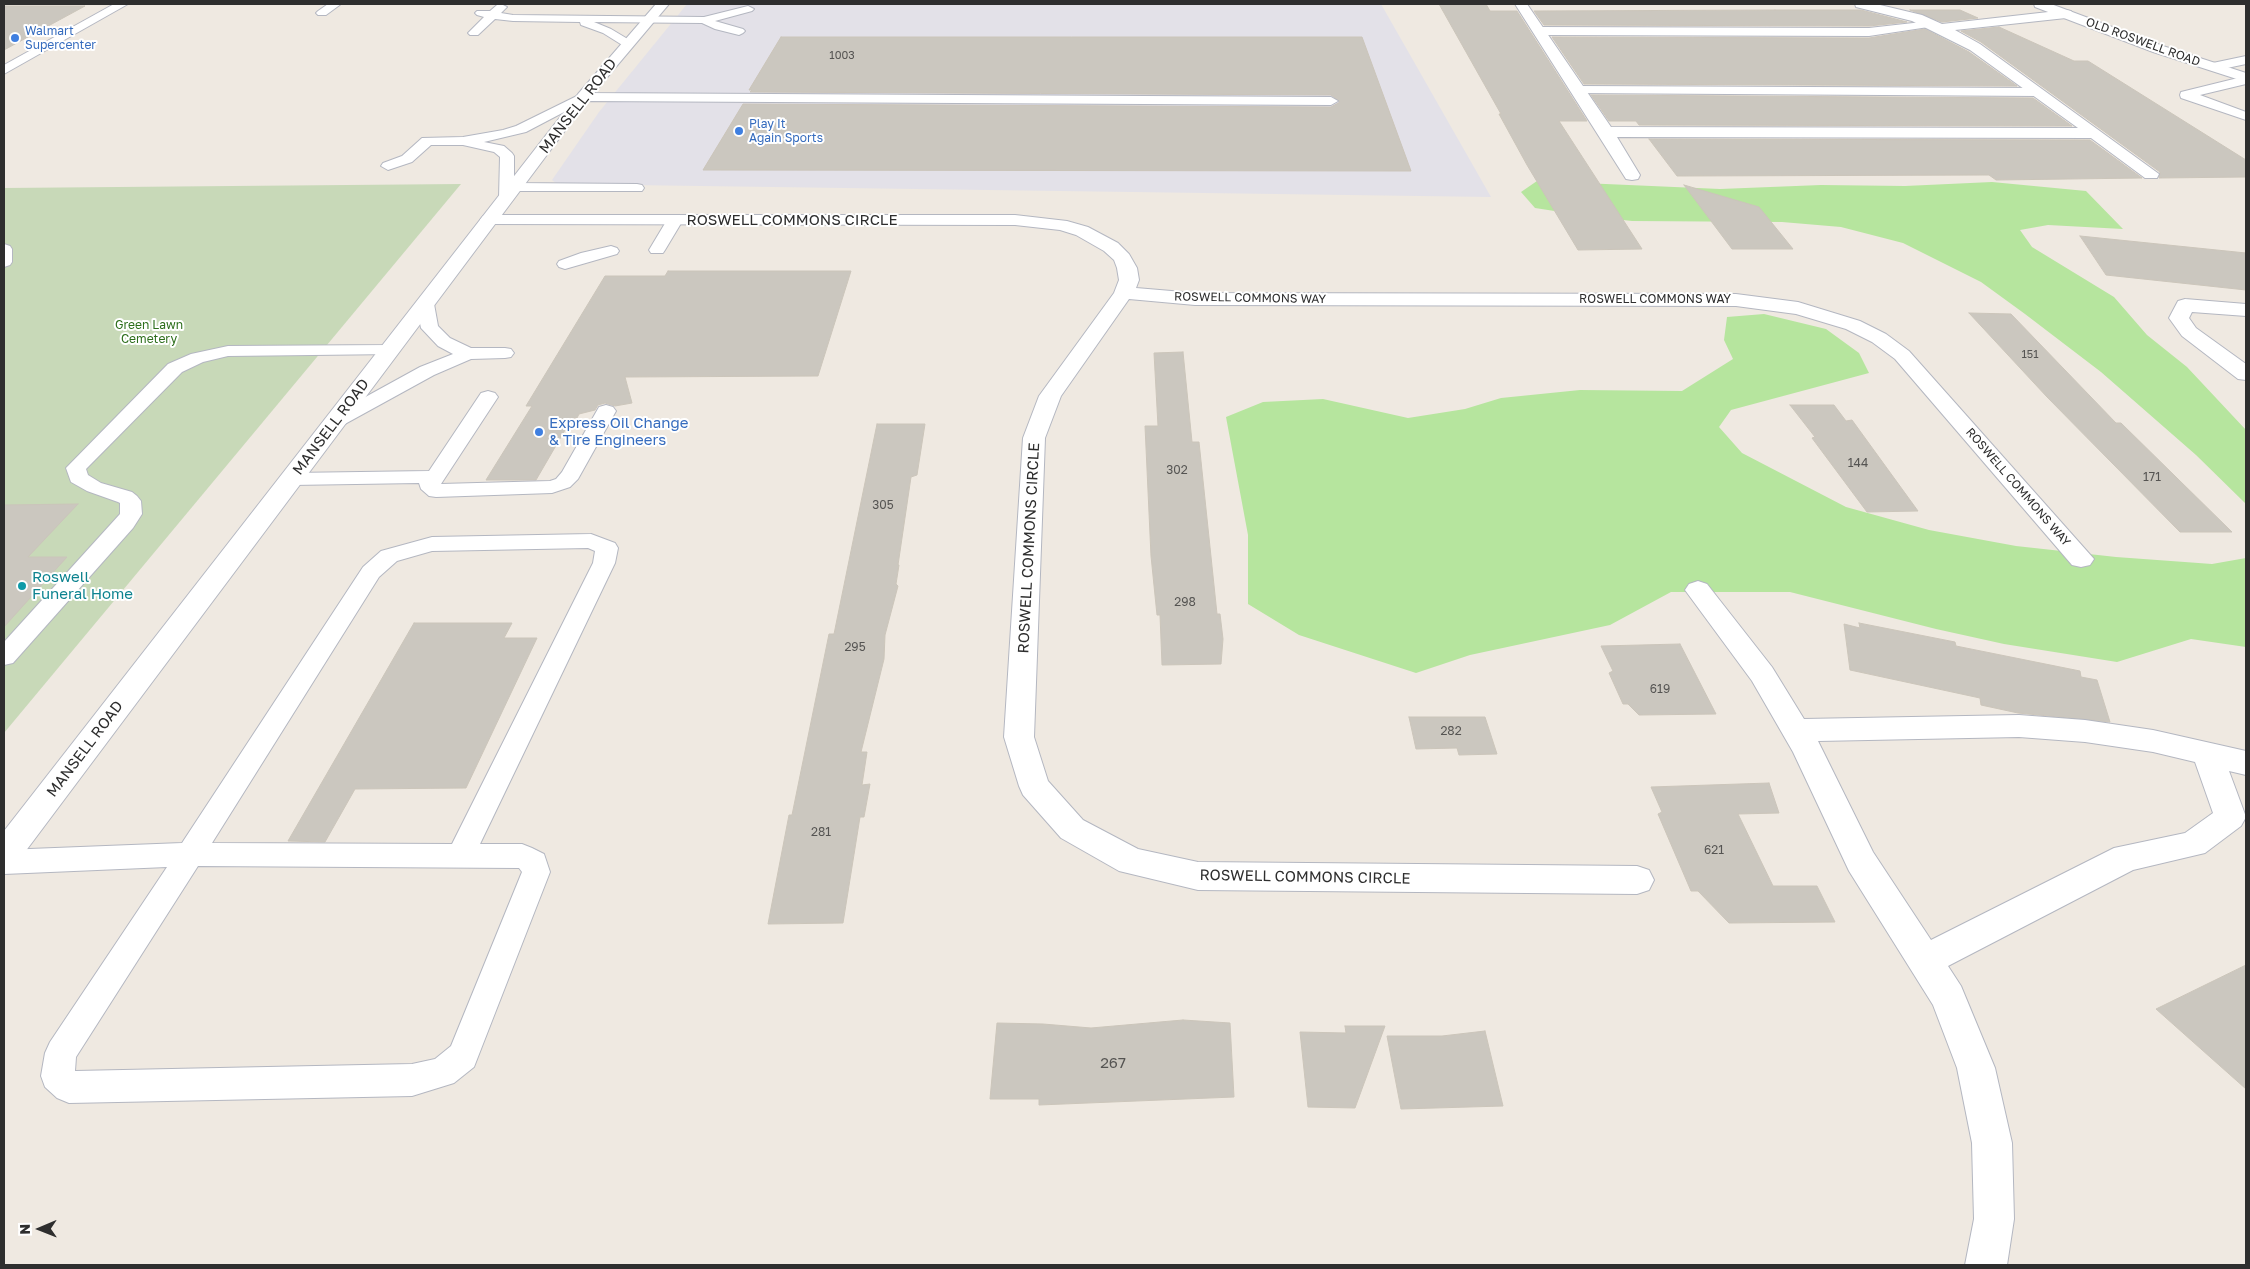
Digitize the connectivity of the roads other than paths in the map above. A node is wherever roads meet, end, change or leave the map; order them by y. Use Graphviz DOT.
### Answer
graph roads {
  1 [pos="122,4"];
  2 [pos="335,4"];
  3 [pos="504,4"];
  4 [pos="663,4"];
  5 [pos="1521,4"];
  6 [pos="1861,4"];
  7 [pos="2040,4"];
  8 [pos="626,7"];
  9 [pos="748,9"];
  10 [pos="322,13"];
  11 [pos="487,14"];
  12 [pos="1957,14"];
  13 [pos="2066,14"];
  14 [pos="564,18"];
  15 [pos="1917,18"];
  16 [pos="648,19"];
  17 [pos="704,20"];
  18 [pos="1980,24"];
  19 [pos="1935,26"];
  20 [pos="739,31"];
  21 [pos="1539,31"];
  22 [pos="474,33"];
  23 [pos="627,44"];
  24 [pos="2246,60"];
  25 [pos="2213,67"];
  26 [pos="4,70"];
  27 [pos="2246,79"];
  28 [pos="1578,90"];
  29 [pos="2038,92"];
  30 [pos="583,97"];
  31 [pos="1331,101"];
  32 [pos="2246,116"];
  33 [pos="1606,132"];
  34 [pos="2095,133"];
  35 [pos="463,141"];
  36 [pos="388,166"];
  37 [pos="2151,174"];
  38 [pos="1632,175"];
  39 [pos="637,188"];
  40 [pos="511,193"];
  41 [pos="489,220"];
  42 [pos="675,220"];
  43 [pos="4,249"];
  44 [pos="657,250"];
  45 [pos="611,251"];
  46 [pos="4,262"];
  47 [pos="565,264"];
  48 [pos="1124,294"];
  49 [pos="425,304"];
  50 [pos="2246,310"];
  51 [pos="390,350"];
  52 [pos="464,352"];
  53 [pos="505,353"];
  54 [pos="2246,374"];
  55 [pos="488,397"];
  56 [pos="606,411"];
  57 [pos="336,421"];
  58 [pos="435,476"];
  59 [pos="292,479"];
  60 [pos="2081,559"];
  61 [pos="1698,590"];
  62 [pos="4,657"];
  63 [pos="1796,730"];
  64 [pos="2206,753"];
  65 [pos="2246,763"];
  66 [pos="190,854"];
  67 [pos="4,855"];
  68 [pos="460,856"];
  69 [pos="4,862"];
  70 [pos="1637,880"];
  71 [pos="1925,960"];
  72 [pos="1986,1265"];
  1 -- 26 [label="lane"];
  2 -- 10 [label="lane"];
  3 -- 11 [label="lane"];
  4 -- 16 [label="street, MANSELL ROAD"];
  5 -- 21 [label="street"];
  6 -- 15 [label="street"];
  7 -- 12 [label="street"];
  7 -- 13 [label="street, OLD ROSWELL ROAD"];
  8 -- 14 [label="lane"];
  9 -- 17 [label="lane"];
  11 -- 14 [label="lane"];
  11 -- 22 [label="lane"];
  12 -- 15 [label="street"];
  12 -- 18 [label="street"];
  13 -- 18 [label="street"];
  13 -- 25 [label="street, OLD ROSWELL ROAD"];
  14 -- 16 [label="lane"];
  14 -- 23 [label="lane"];
  15 -- 19 [label="street"];
  16 -- 17 [label="lane"];
  16 -- 23 [label="street, MANSELL ROAD"];
  17 -- 20 [label="lane"];
  18 -- 19 [label="street"];
  19 -- 21 [label="lane"];
  19 -- 29 [label="street"];
  21 -- 28 [label="street"];
  23 -- 30 [label="street, MANSELL ROAD"];
  24 -- 25 [label="street"];
  25 -- 27 [label="street, OLD ROSWELL ROAD"];
  27 -- 32 [label="lane"];
  28 -- 29 [label="lane"];
  28 -- 33 [label="street"];
  29 -- 34 [label="street"];
  30 -- 31 [label="lane"];
  30 -- 35 [label="lane"];
  30 -- 40 [label="street, MANSELL ROAD"];
  33 -- 34 [label="street"];
  33 -- 38 [label="street"];
  34 -- 37 [label="street"];
  35 -- 36 [label="lane"];
  35 -- 40 [label="lane"];
  39 -- 40 [label="lane"];
  40 -- 41 [label="street, MANSELL ROAD"];
  41 -- 42 [label="street, ROSWELL COMMONS CIRCLE"];
  41 -- 49 [label="street, MANSELL ROAD"];
  42 -- 44 [label="lane"];
  42 -- 48 [label="street, ROSWELL COMMONS CIRCLE"];
  43 -- 46 [label="lane"];
  45 -- 47 [label="lane"];
  48 -- 60 [label="street, ROSWELL COMMONS WAY"];
  48 -- 70 [label="street, ROSWELL COMMONS CIRCLE"];
  49 -- 51 [label="street, MANSELL ROAD"];
  49 -- 52 [label="lane"];
  50 -- 54 [label="street"];
  51 -- 57 [label="street, MANSELL ROAD"];
  51 -- 62 [label="lane"];
  52 -- 53 [label="lane"];
  52 -- 57 [label="lane"];
  55 -- 58 [label="lane"];
  56 -- 58 [label="lane"];
  57 -- 59 [label="street, MANSELL ROAD"];
  58 -- 59 [label="lane"];
  59 -- 67 [label="street, MANSELL ROAD"];
  61 -- 63 [label="street"];
  63 -- 64 [label="street"];
  63 -- 71 [label="street"];
  64 -- 65 [label="street"];
  64 -- 71 [label="street"];
  66 -- 68 [label="lane"];
  66 -- 68 [label="lane"];
  66 -- 68 [label="lane"];
  66 -- 69 [label="lane"];
  71 -- 72 [label="street"];
}
